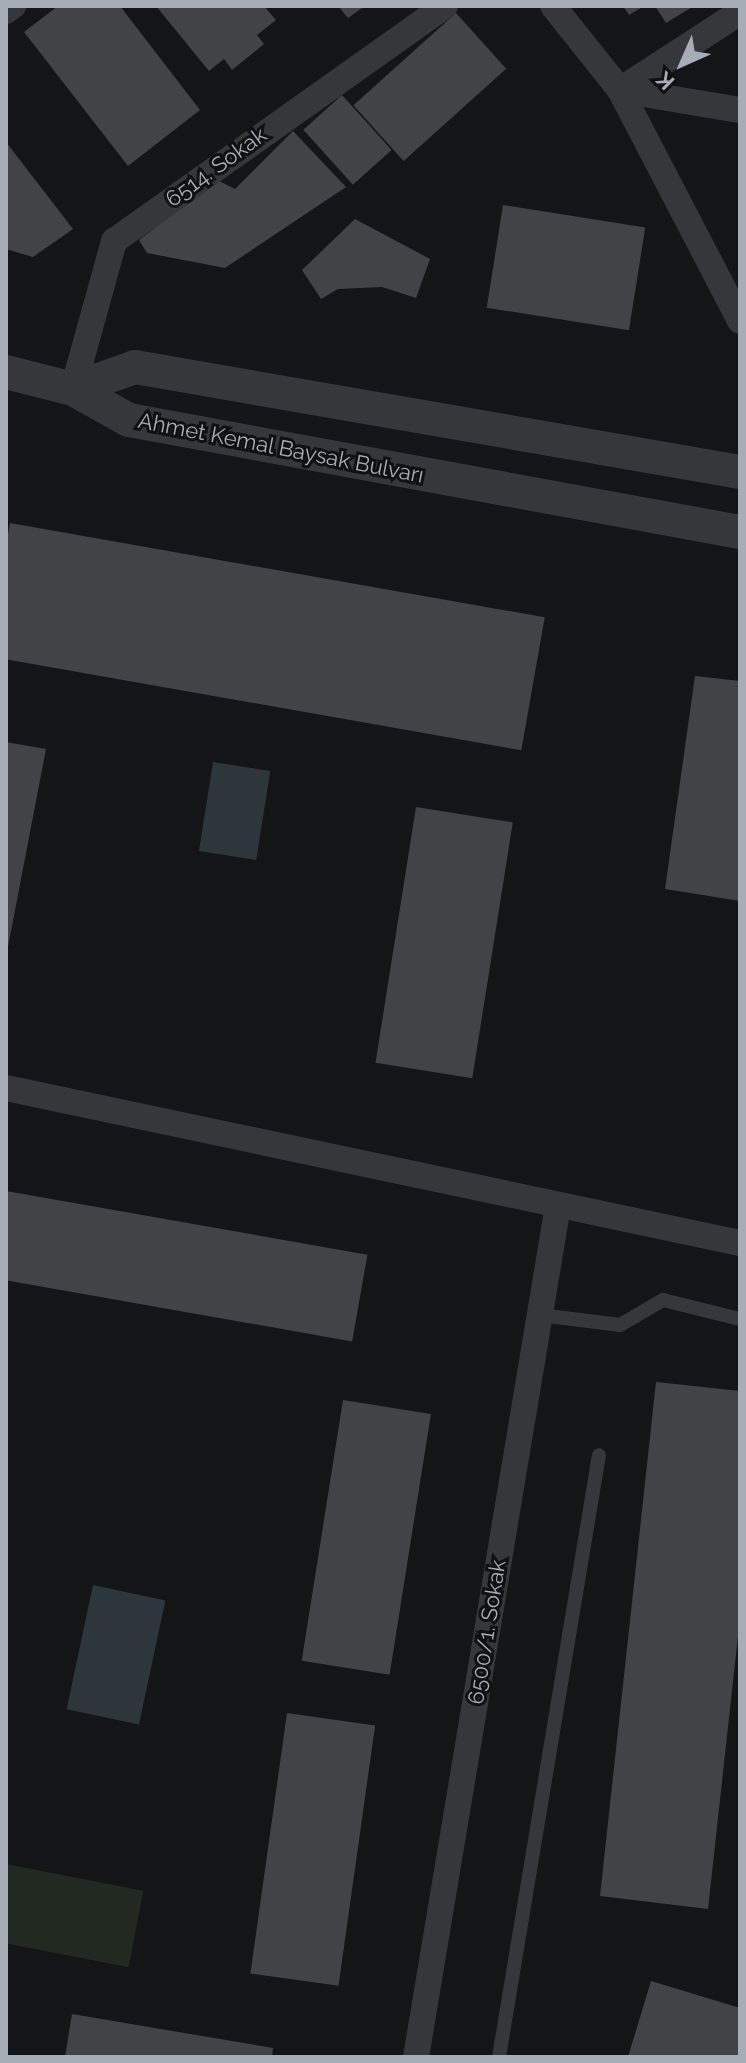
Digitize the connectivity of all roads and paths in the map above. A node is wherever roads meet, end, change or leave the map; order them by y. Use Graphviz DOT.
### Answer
graph roads {
  1 [pos="13,6"];
  2 [pos="445,6"];
  3 [pos="553,6"];
  4 [pos="6,11"];
  5 [pos="740,12"];
  6 [pos="620,90"];
  7 [pos="740,110"];
  8 [pos="740,321"];
  9 [pos="6,372"];
  10 [pos="73,389"];
  11 [pos="740,472"];
  12 [pos="740,532"];
  13 [pos="13,1094"];
  14 [pos="558,1206"];
  15 [pos="740,1243"];
  16 [pos="540,1315"];
  17 [pos="740,1319"];
  18 [pos="599,1455"];
  19 [pos="416,2057"];
  20 [pos="499,2057"];
  1 -- 4 [label="street"];
  2 -- 10 [label="street, 6514. Sokak"];
  3 -- 6 [label="street"];
  5 -- 6 [label="street"];
  6 -- 7 [label="street"];
  6 -- 8 [label="street"];
  9 -- 10 [label="street, Ahmet Kemal Baysak Bulvarı"];
  10 -- 11 [label="street"];
  10 -- 12 [label="street, Ahmet Kemal Baysak Bulvarı"];
  13 -- 14 [label="street"];
  14 -- 15 [label="street"];
  14 -- 16 [label="street, 6500/1. Sokak"];
  16 -- 17 [label="lane"];
  16 -- 19 [label="street, 6500/1. Sokak"];
  18 -- 20 [label="lane"];
}
